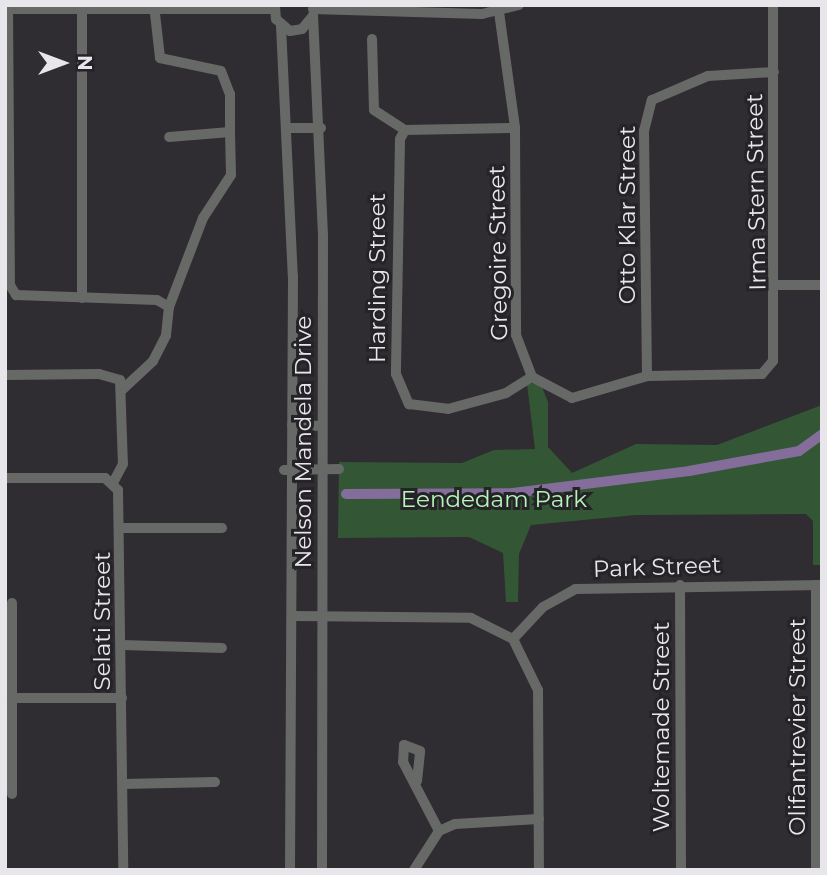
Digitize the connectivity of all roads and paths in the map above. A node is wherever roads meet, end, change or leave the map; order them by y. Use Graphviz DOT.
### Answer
graph roads {
  1 [pos="519,5"];
  2 [pos="773,5"];
  3 [pos="275,7"];
  4 [pos="7,8"];
  5 [pos="82,8"];
  6 [pos="154,9"];
  7 [pos="380,9"];
  8 [pos="313,10"];
  9 [pos="499,12"];
  10 [pos="281,26"];
  11 [pos="372,39"];
  12 [pos="774,72"];
  13 [pos="289,128"];
  14 [pos="321,128"];
  15 [pos="515,128"];
  16 [pos="405,130"];
  17 [pos="230,132"];
  18 [pos="169,137"];
  19 [pos="776,285"];
  20 [pos="822,285"];
  21 [pos="82,298"];
  22 [pos="169,307"];
  23 [pos="5,375"];
  24 [pos="647,376"];
  25 [pos="532,377"];
  26 [pos="123,389"];
  27 [pos="292,425"];
  28 [pos="322,426"];
  29 [pos="321,469"];
  30 [pos="339,469"];
  31 [pos="288,470"];
  32 [pos="5,478"];
  33 [pos="113,483"];
  34 [pos="121,528"];
  35 [pos="222,528"];
  36 [pos="680,584"];
  37 [pos="819,585"];
  38 [pos="12,603"];
  39 [pos="294,616"];
  40 [pos="321,616"];
  41 [pos="513,639"];
  42 [pos="122,645"];
  43 [pos="222,648"];
  44 [pos="12,698"];
  45 [pos="122,698"];
  46 [pos="417,781"];
  47 [pos="215,782"];
  48 [pos="122,784"];
  49 [pos="12,794"];
  50 [pos="539,819"];
  51 [pos="439,831"];
  52 [pos="123,870"];
  53 [pos="290,870"];
  54 [pos="323,870"];
  55 [pos="414,870"];
  56 [pos="539,870"];
  57 [pos="681,870"];
  58 [pos="816,870"];
  1 -- 9 [label="street"];
  2 -- 12 [label="street, Irma Stern Street"];
  3 -- 6 [label="street"];
  3 -- 10 [label="street, Nelson Mandela Drive"];
  4 -- 5 [label="street"];
  4 -- 21 [label="street"];
  5 -- 6 [label="street"];
  5 -- 21 [label="street"];
  6 -- 17 [label="street"];
  7 -- 8 [label="street"];
  7 -- 9 [label="street"];
  8 -- 10 [label="street"];
  8 -- 14 [label="street, Nelson Mandela Drive"];
  9 -- 15 [label="street, Gregoire Street"];
  10 -- 13 [label="street, Nelson Mandela Drive"];
  11 -- 16 [label="street"];
  12 -- 19 [label="street, Irma Stern Street"];
  12 -- 24 [label="street, Otto Klar Street"];
  13 -- 14 [label="street"];
  13 -- 27 [label="street, Nelson Mandela Drive"];
  14 -- 28 [label="street, Nelson Mandela Drive"];
  15 -- 16 [label="street"];
  15 -- 25 [label="street, Gregoire Street"];
  16 -- 25 [label="street, Harding Street"];
  17 -- 18 [label="street"];
  17 -- 22 [label="street"];
  19 -- 20 [label="street"];
  19 -- 24 [label="street, Irma Stern Street"];
  21 -- 22 [label="street"];
  22 -- 26 [label="street"];
  23 -- 26 [label="street"];
  24 -- 25 [label="street"];
  26 -- 33 [label="street"];
  27 -- 28 [label="street"];
  27 -- 31 [label="street, Nelson Mandela Drive"];
  28 -- 29 [label="street, Nelson Mandela Drive"];
  29 -- 30 [label="street"];
  29 -- 31 [label="street"];
  29 -- 40 [label="street, Nelson Mandela Drive"];
  31 -- 39 [label="street, Nelson Mandela Drive"];
  32 -- 33 [label="street"];
  33 -- 34 [label="street, Selati Street"];
  34 -- 35 [label="street"];
  34 -- 42 [label="street, Selati Street"];
  36 -- 37 [label="street, Park Street"];
  36 -- 41 [label="street, Park Street"];
  36 -- 57 [label="street, Woltemade Street"];
  37 -- 58 [label="street, Olifantrevier Street"];
  38 -- 44 [label="street"];
  39 -- 40 [label="street"];
  39 -- 53 [label="street, Nelson Mandela Drive"];
  40 -- 41 [label="street"];
  40 -- 54 [label="street, Nelson Mandela Drive"];
  41 -- 50 [label="street"];
  42 -- 43 [label="street"];
  42 -- 45 [label="street, Selati Street"];
  44 -- 45 [label="street"];
  44 -- 49 [label="street"];
  45 -- 48 [label="street, Selati Street"];
  46 -- 51 [label="street"];
  47 -- 48 [label="street"];
  48 -- 52 [label="street, Selati Street"];
  50 -- 51 [label="street"];
  50 -- 56 [label="street"];
  51 -- 55 [label="street"];
}
